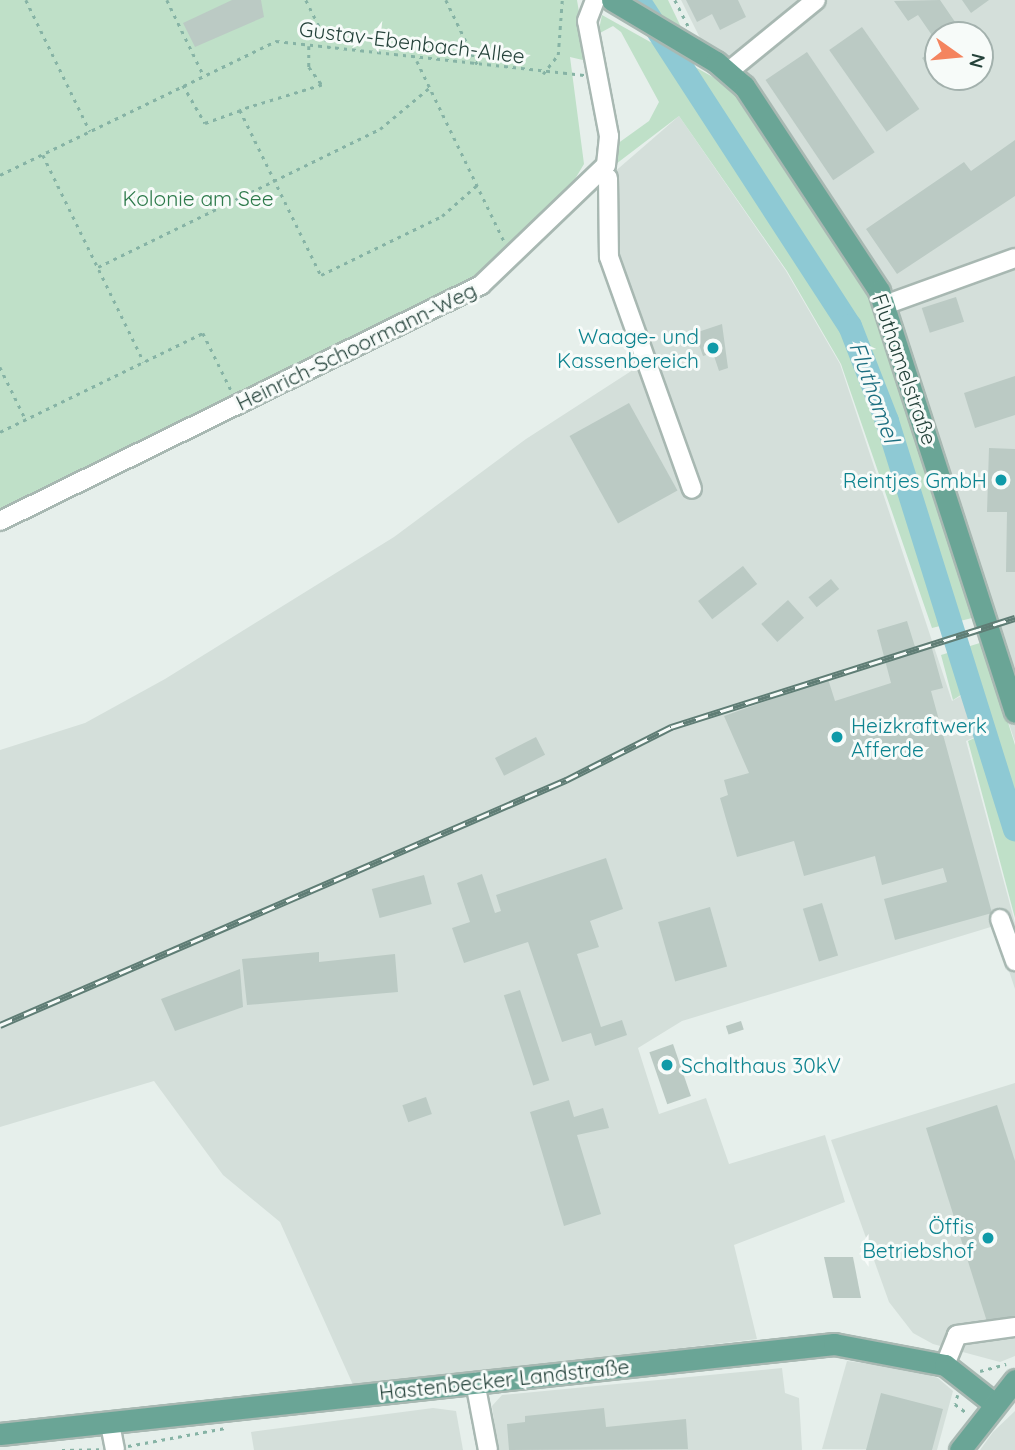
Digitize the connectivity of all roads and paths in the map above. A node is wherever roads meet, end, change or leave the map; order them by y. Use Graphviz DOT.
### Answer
graph roads {
  1 [pos="26,0"];
  2 [pos="167,0"];
  3 [pos="306,0"];
  4 [pos="446,0"];
  5 [pos="562,0"];
  6 [pos="595,0"];
  7 [pos="612,0"];
  8 [pos="816,0"];
  9 [pos="309,46"];
  10 [pos="330,48"];
  11 [pos="417,61"];
  12 [pos="479,68"];
  13 [pos="729,71"];
  14 [pos="203,74"];
  15 [pos="543,74"];
  16 [pos="598,74"];
  17 [pos="183,84"];
  18 [pos="429,88"];
  19 [pos="240,110"];
  20 [pos="90,131"];
  21 [pos="43,155"];
  22 [pos="0,175"];
  23 [pos="608,178"];
  24 [pos="274,181"];
  25 [pos="477,185"];
  26 [pos="512,256"];
  27 [pos="1015,258"];
  28 [pos="98,267"];
  29 [pos="885,305"];
  30 [pos="144,362"];
  31 [pos="0,367"];
  32 [pos="238,404"];
  33 [pos="26,419"];
  34 [pos="0,432"];
  35 [pos="692,489"];
  36 [pos="0,522"];
  37 [pos="1015,712"];
  38 [pos="1000,919"];
  39 [pos="1015,961"];
  40 [pos="1015,1327"];
  41 [pos="945,1365"];
  42 [pos="1015,1380"];
  43 [pos="475,1382"];
  44 [pos="992,1402"];
  45 [pos="955,1404"];
  46 [pos="978,1419"];
  47 [pos="110,1424"];
  48 [pos="0,1434"];
  49 [pos="115,1450"];
  50 [pos="488,1450"];
  51 [pos="960,1450"];
  1 -- 20 [label="path"];
  2 -- 14 [label="path"];
  3 -- 10 [label="path"];
  4 -- 12 [label="path"];
  5 -- 15 [label="path"];
  6 -- 16 [label="street, Heinrich-Schoormann-Weg"];
  7 -- 13 [label="main road, Fluthamelstraße"];
  8 -- 13 [label="street"];
  9 -- 10 [label="path, Gustav-Ebenbach-Allee"];
  9 -- 14 [label="path, Gustav-Ebenbach-Allee"];
  9 -- 19 [label="path"];
  10 -- 11 [label="path, Gustav-Ebenbach-Allee"];
  11 -- 12 [label="path, Gustav-Ebenbach-Allee"];
  11 -- 18 [label="path"];
  12 -- 15 [label="path, Gustav-Ebenbach-Allee"];
  13 -- 29 [label="main road, Fluthamelstraße"];
  14 -- 17 [label="path, Gustav-Ebenbach-Allee"];
  15 -- 16 [label="path, Gustav-Ebenbach-Allee"];
  16 -- 26 [label="street, Heinrich-Schoormann-Weg"];
  17 -- 19 [label="path"];
  17 -- 20 [label="path, Gustav-Ebenbach-Allee"];
  18 -- 24 [label="path"];
  18 -- 25 [label="path"];
  19 -- 24 [label="path"];
  20 -- 21 [label="path, Gustav-Ebenbach-Allee"];
  21 -- 22 [label="path, Gustav-Ebenbach-Allee"];
  21 -- 28 [label="path"];
  23 -- 35 [label="street"];
  24 -- 25 [label="path"];
  24 -- 28 [label="path"];
  25 -- 26 [label="path"];
  26 -- 32 [label="street, Heinrich-Schoormann-Weg"];
  27 -- 29 [label="street"];
  28 -- 30 [label="path"];
  29 -- 37 [label="main road, Fluthamelstraße"];
  30 -- 32 [label="path"];
  30 -- 33 [label="path"];
  31 -- 33 [label="path"];
  32 -- 36 [label="street, Heinrich-Schoormann-Weg"];
  33 -- 34 [label="path"];
  38 -- 39 [label="street"];
  40 -- 41 [label="street"];
  41 -- 43 [label="main road, Hastenbecker Landstraße"];
  41 -- 44 [label="main road, Hastenbecker Landstraße"];
  42 -- 44 [label="main road"];
  43 -- 47 [label="main road, Hastenbecker Landstraße"];
  43 -- 50 [label="street"];
  44 -- 46 [label="main road"];
  45 -- 46 [label="path"];
  46 -- 51 [label="main road"];
  47 -- 48 [label="main road, Hastenbecker Landstraße"];
  47 -- 49 [label="street"];
}
